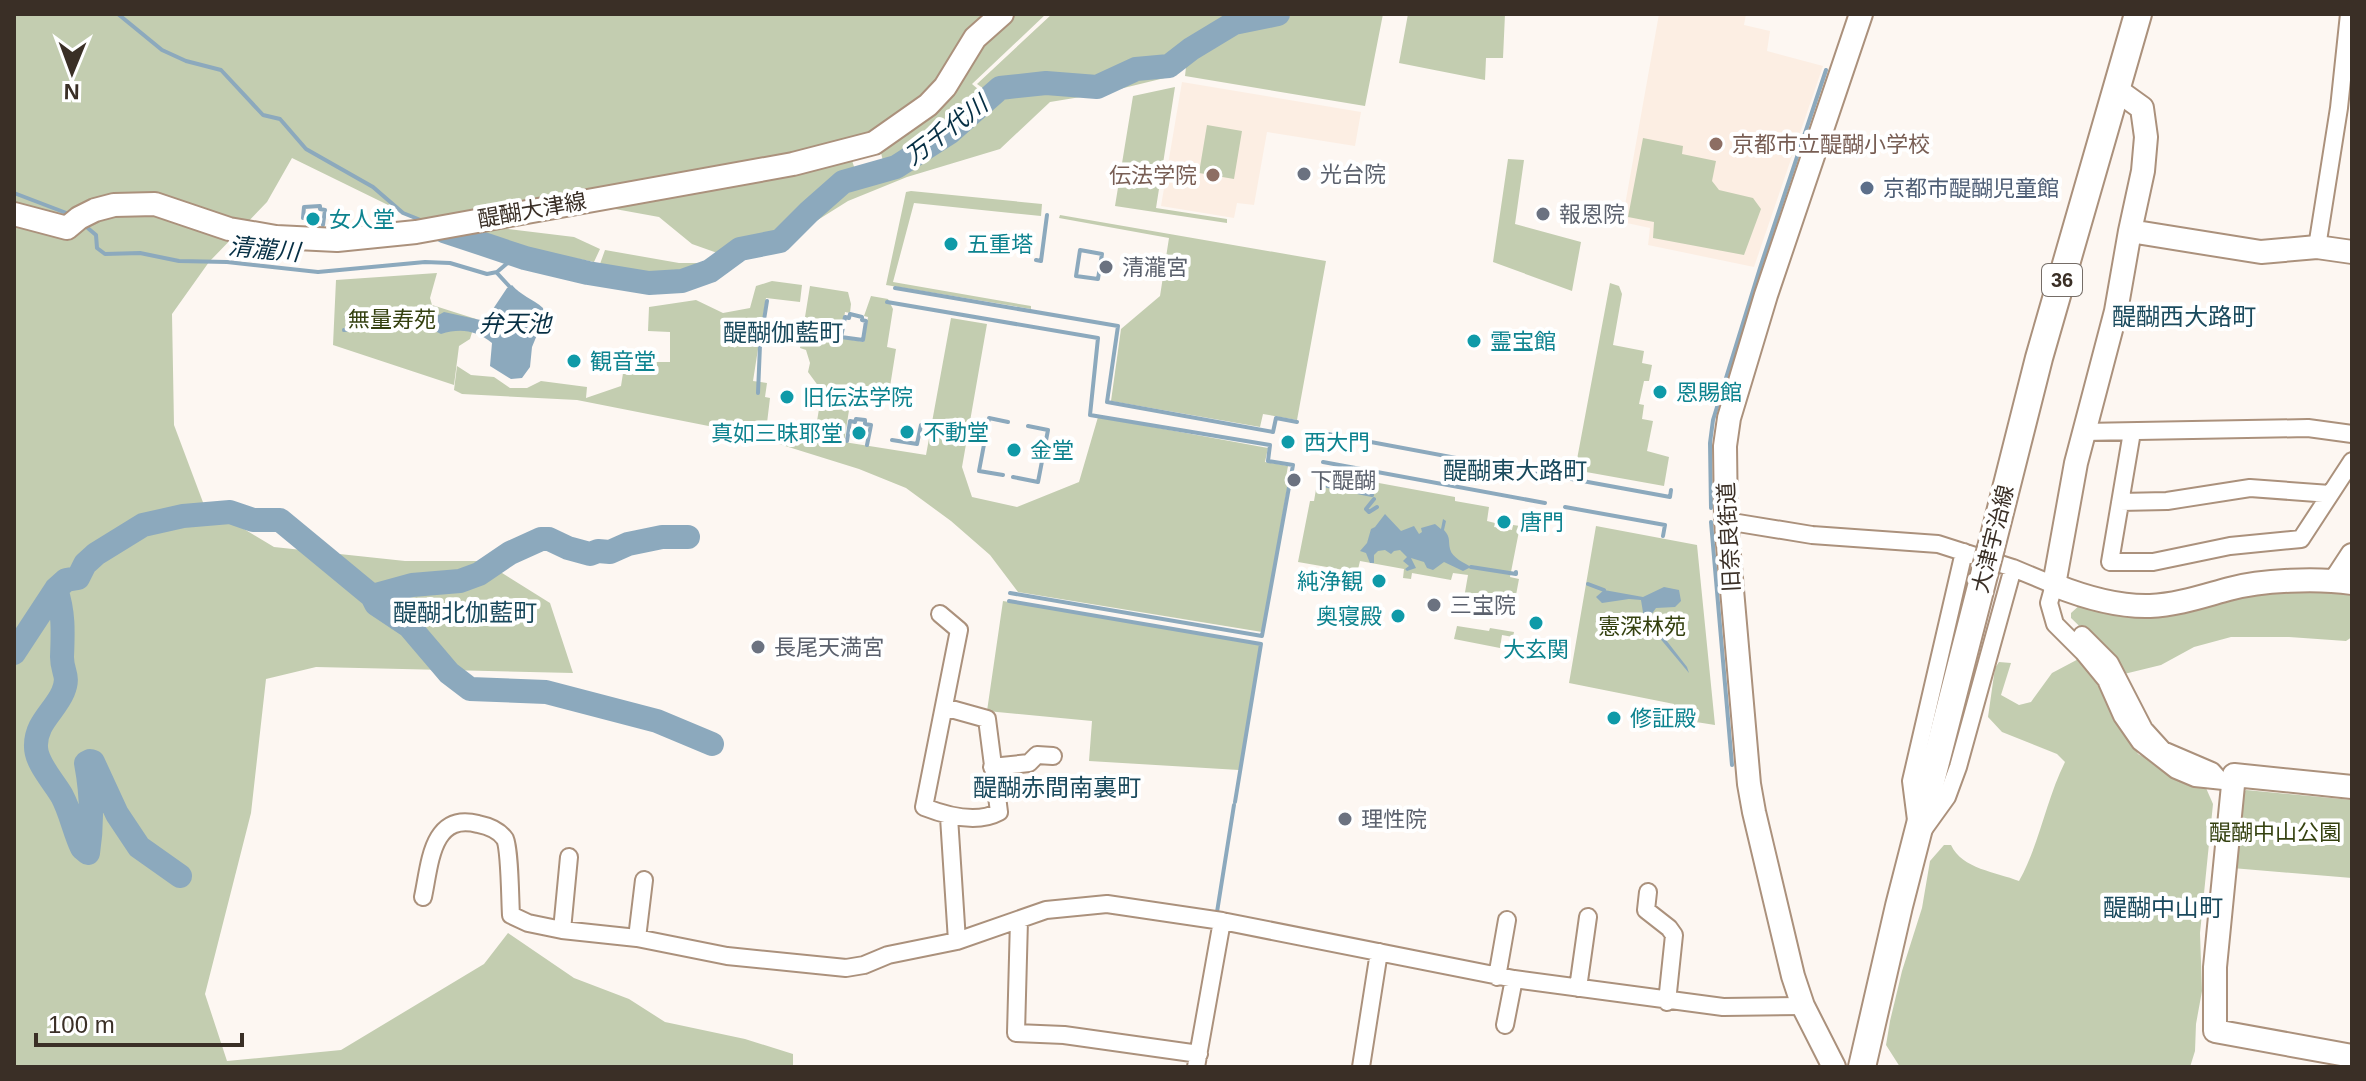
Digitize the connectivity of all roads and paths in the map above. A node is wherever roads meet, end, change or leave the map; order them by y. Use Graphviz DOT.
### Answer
graph roads {
  1 [pos="1002,14"];
  2 [pos="1861,14"];
  3 [pos="2138,14"];
  4 [pos="2349,14"];
  5 [pos="2117,90"];
  6 [pos="2346,109"];
  7 [pos="14,214"];
  8 [pos="2130,231"];
  9 [pos="2317,247"];
  10 [pos="2352,252"];
  11 [pos="2083,432"];
  12 [pos="2132,432"];
  13 [pos="2352,434"];
  14 [pos="2352,461"];
  15 [pos="2330,494"];
  16 [pos="2120,502"];
  17 [pos="1726,521"];
  18 [pos="1964,552"];
  19 [pos="2352,555"];
  20 [pos="2013,568"];
  21 [pos="2344,582"];
  22 [pos="2054,585"];
  23 [pos="940,614"];
  24 [pos="944,707"];
  25 [pos="1053,756"];
  26 [pos="992,767"];
  27 [pos="2226,781"];
  28 [pos="2352,787"];
  29 [pos="949,817"];
  30 [pos="1917,837"];
  31 [pos="569,857"];
  32 [pos="644,880"];
  33 [pos="1648,892"];
  34 [pos="423,897"];
  35 [pos="1588,917"];
  36 [pos="1019,920"];
  37 [pos="1507,920"];
  38 [pos="1222,921"];
  39 [pos="562,930"];
  40 [pos="637,938"];
  41 [pos="957,941"];
  42 [pos="1379,952"];
  43 [pos="1505,978"];
  44 [pos="1578,988"];
  45 [pos="1667,1002"];
  46 [pos="1803,1006"];
  47 [pos="1505,1025"];
  48 [pos="2351,1053"];
  49 [pos="1198,1061"];
  50 [pos="1361,1067"];
  51 [pos="1834,1067"];
  52 [pos="1862,1067"];
  1 -- 7 [label="street, 醍醐大津線"];
  2 -- 17 [label="street, 旧奈良街道"];
  3 -- 5 [label="main road, 大津宇治線 / 36"];
  4 -- 6 [label="street"];
  5 -- 8 [label="street"];
  5 -- 30 [label="main road, 大津宇治線 / 36"];
  6 -- 9 [label="street"];
  8 -- 9 [label="street"];
  8 -- 11 [label="street"];
  9 -- 10 [label="street"];
  11 -- 12 [label="street"];
  11 -- 22 [label="street"];
  12 -- 13 [label="street"];
  12 -- 16 [label="street"];
  14 -- 15 [label="street"];
  15 -- 16 [label="street"];
  15 -- 16 [label="street"];
  17 -- 18 [label="street"];
  17 -- 46 [label="street, 旧奈良街道"];
  18 -- 20 [label="street"];
  18 -- 30 [label="street"];
  19 -- 21 [label="street"];
  20 -- 22 [label="street"];
  20 -- 30 [label="street"];
  21 -- 22 [label="street"];
  22 -- 27 [label="street"];
  23 -- 24 [label="street"];
  24 -- 26 [label="street"];
  24 -- 29 [label="street"];
  25 -- 26 [label="street"];
  26 -- 29 [label="street"];
  27 -- 28 [label="street"];
  27 -- 48 [label="street"];
  29 -- 41 [label="street"];
  30 -- 52 [label="main road, 大津宇治線 / 36"];
  31 -- 39 [label="street"];
  32 -- 40 [label="street"];
  33 -- 45 [label="street"];
  34 -- 39 [label="street"];
  35 -- 44 [label="street"];
  36 -- 38 [label="street"];
  36 -- 41 [label="street"];
  36 -- 49 [label="street"];
  37 -- 43 [label="street"];
  38 -- 42 [label="street"];
  38 -- 49 [label="street"];
  39 -- 40 [label="street"];
  40 -- 41 [label="street"];
  42 -- 43 [label="street"];
  42 -- 50 [label="street"];
  43 -- 44 [label="street"];
  43 -- 47 [label="street"];
  44 -- 45 [label="street"];
  45 -- 46 [label="street"];
  46 -- 51 [label="street, 旧奈良街道"];
}
